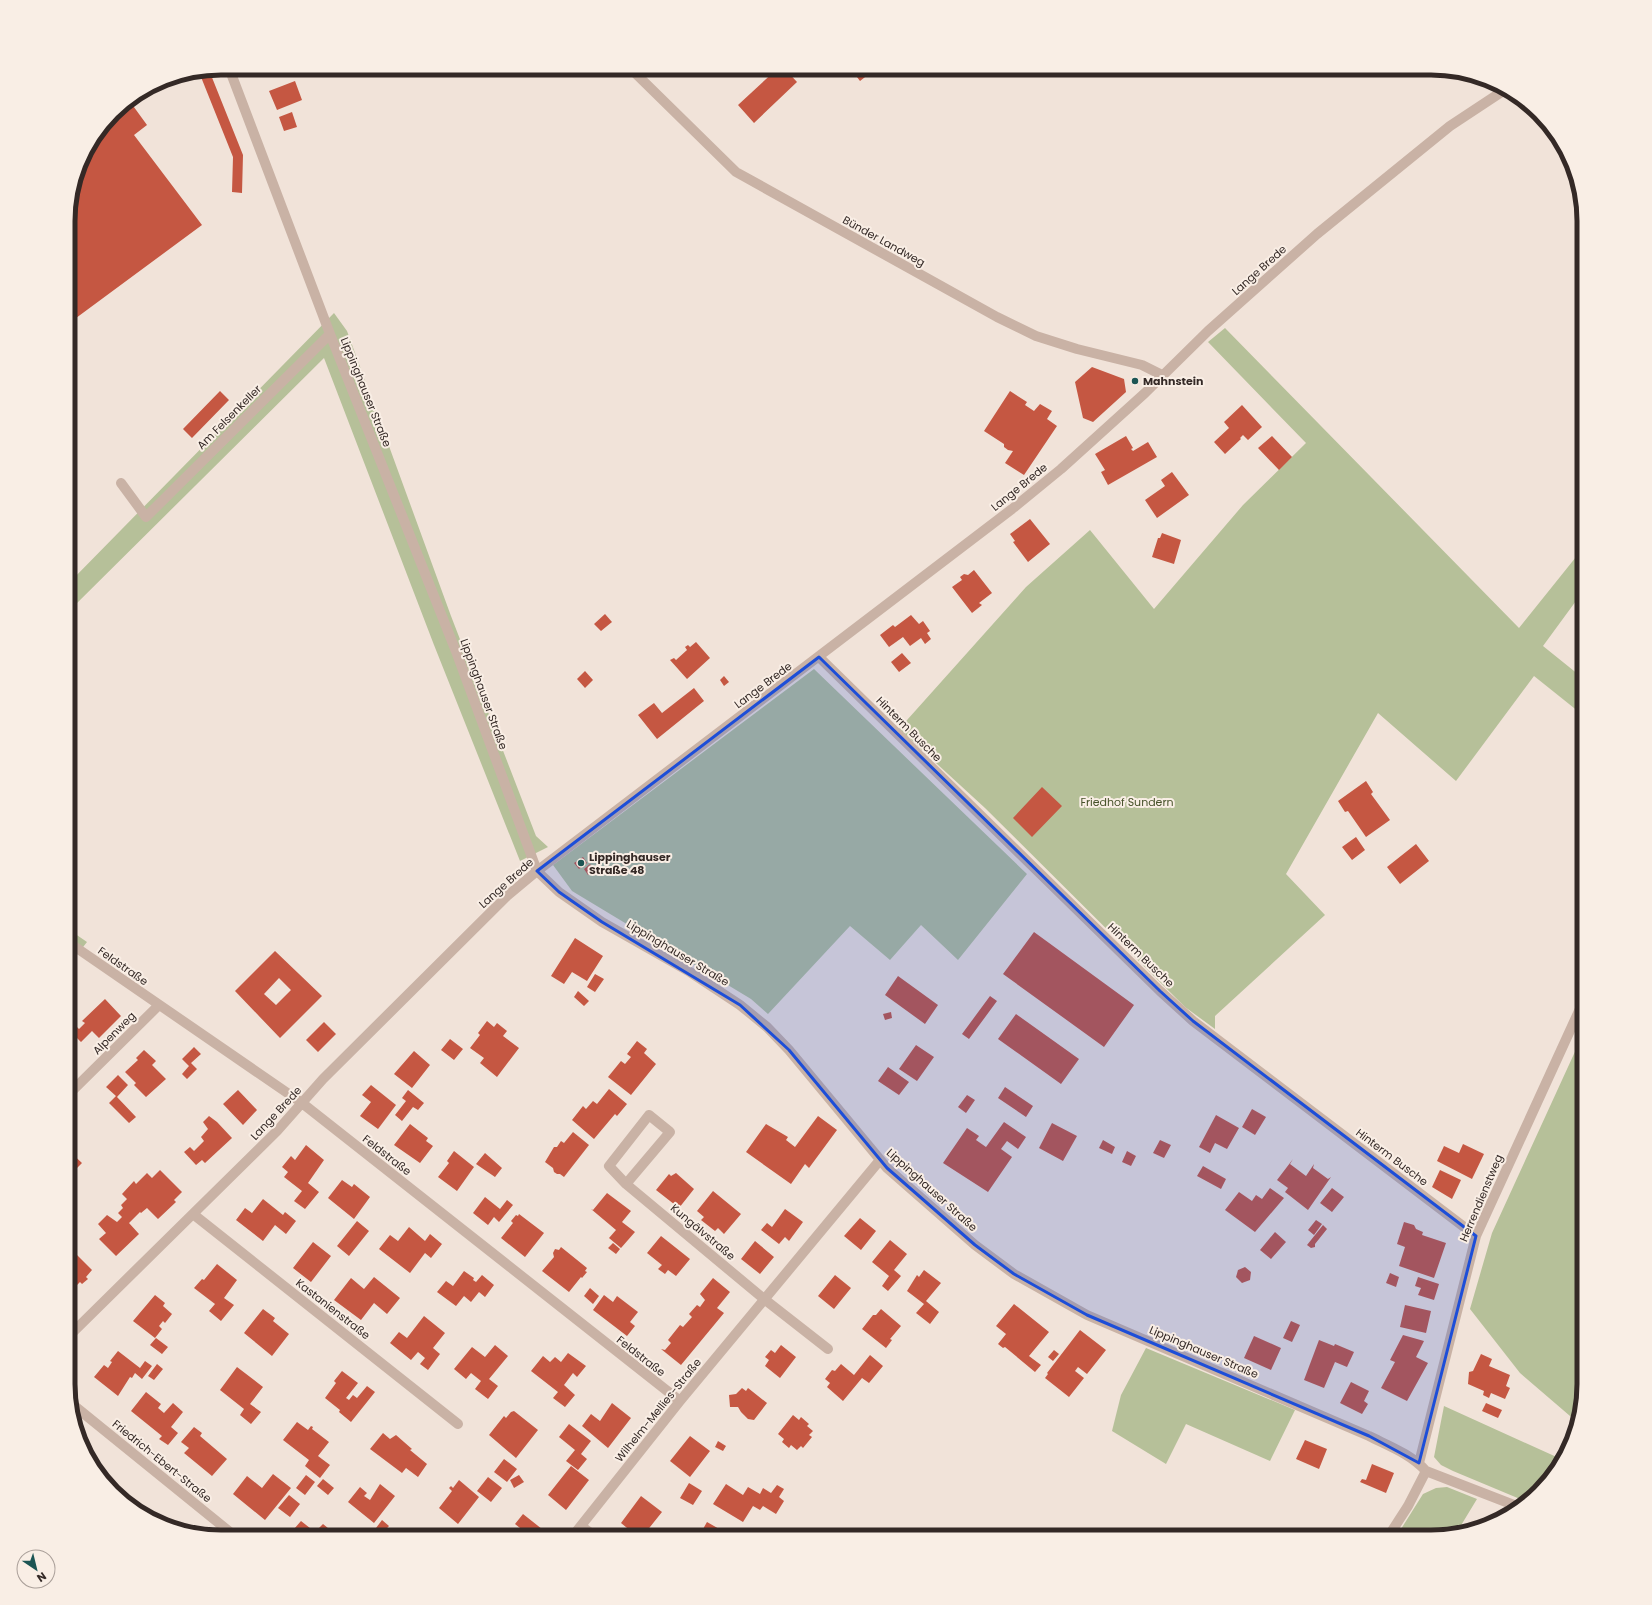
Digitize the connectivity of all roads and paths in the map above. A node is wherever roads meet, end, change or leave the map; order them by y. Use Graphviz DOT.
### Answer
graph roads {
  1 [pos="232,75"];
  2 [pos="637,75"];
  3 [pos="1502,93"];
  4 [pos="330,334"];
  5 [pos="1162,375"];
  6 [pos="121,483"];
  7 [pos="819,657"];
  8 [pos="537,871"];
  9 [pos="75,947"];
  10 [pos="159,1005"];
  11 [pos="1577,1015"];
  12 [pos="75,1088"];
  13 [pos="302,1103"];
  14 [pos="880,1160"];
  15 [pos="626,1184"];
  16 [pos="193,1214"];
  17 [pos="1476,1236"];
  18 [pos="764,1299"];
  19 [pos="75,1329"];
  20 [pos="828,1349"];
  21 [pos="680,1401"];
  22 [pos="77,1408"];
  23 [pos="458,1424"];
  24 [pos="1419,1463"];
  25 [pos="1426,1471"];
  26 [pos="1513,1505"];
  27 [pos="580,1526"];
  28 [pos="227,1530"];
  29 [pos="577,1530"];
  30 [pos="586,1530"];
  31 [pos="1393,1530"];
  1 -- 4 [label="street, Lippinghauser Straße"];
  2 -- 5 [label="street, Bünder Landweg"];
  3 -- 5 [label="street, Lange Brede"];
  4 -- 6 [label="street, Am Felsenkeller"];
  4 -- 8 [label="street, Lippinghauser Straße"];
  5 -- 7 [label="street, Lange Brede"];
  7 -- 8 [label="street, Lange Brede"];
  7 -- 17 [label="street, Hinterm Busche"];
  8 -- 13 [label="street, Lange Brede"];
  8 -- 14 [label="street, Lippinghauser Straße"];
  9 -- 10 [label="street, Feldstraße"];
  10 -- 12 [label="street, Alpenweg"];
  10 -- 13 [label="street, Feldstraße"];
  11 -- 17 [label="street, Herrendienstweg"];
  13 -- 16 [label="street, Lange Brede"];
  13 -- 21 [label="street, Feldstraße"];
  14 -- 18 [label="street, Wilhelm-Mellies-Straße"];
  14 -- 24 [label="street, Lippinghauser Straße"];
  15 -- 15 [label="street, Kungälvstraße"];
  15 -- 18 [label="street, Kungälvstraße"];
  16 -- 19 [label="street, Lange Brede"];
  16 -- 23 [label="street, Kastanienstraße"];
  17 -- 24 [label="street, Herrendienstweg"];
  18 -- 20 [label="street"];
  18 -- 21 [label="street, Wilhelm-Mellies-Straße"];
  21 -- 27 [label="street, Wilhelm-Mellies-Straße"];
  22 -- 28 [label="street, Friedrich-Ebert-Straße"];
  24 -- 25 [label="street, Lippinghauser Straße"];
  25 -- 26 [label="street, Lippinghauser Straße"];
  25 -- 31 [label="street"];
  27 -- 29 [label="street, Wilhelm-Mellies-Straße"];
  27 -- 30 [label="street"];
}
